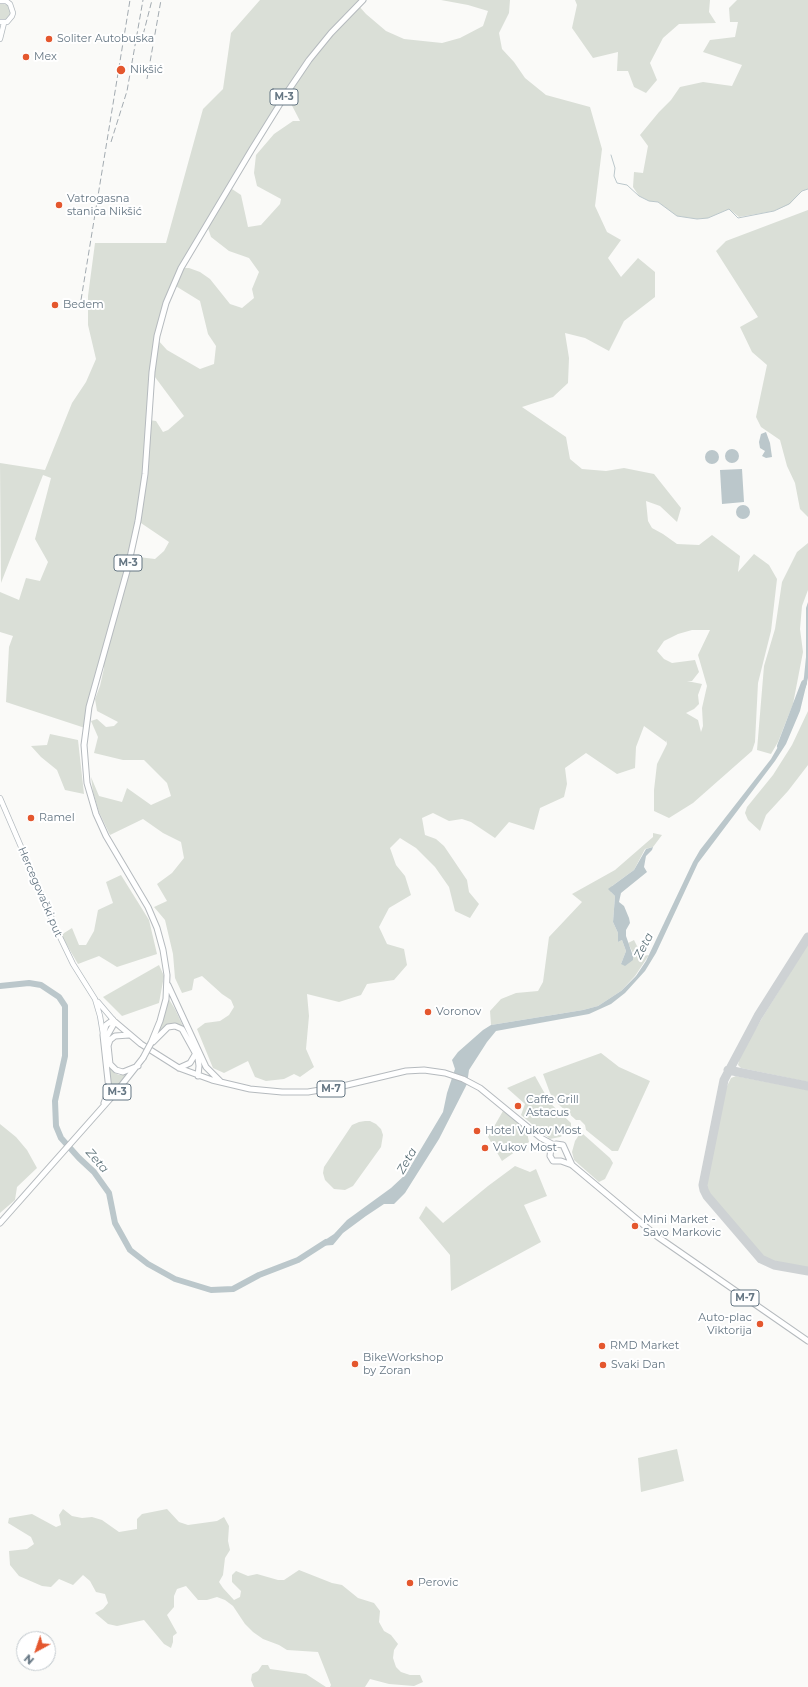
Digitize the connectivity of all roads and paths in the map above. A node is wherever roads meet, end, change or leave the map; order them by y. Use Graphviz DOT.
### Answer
graph roads {
  1 [pos="363,0"];
  2 [pos="0,1"];
  3 [pos="8,1"];
  4 [pos="2,22"];
  5 [pos="0,39"];
  6 [pos="0,798"];
  7 [pos="167,982"];
  8 [pos="95,999"];
  9 [pos="114,1021"];
  10 [pos="129,1034"];
  11 [pos="103,1035"];
  12 [pos="151,1043"];
  13 [pos="108,1046"];
  14 [pos="196,1053"];
  15 [pos="138,1066"];
  16 [pos="206,1067"];
  17 [pos="179,1068"];
  18 [pos="198,1076"];
  19 [pos="222,1083"];
  20 [pos="95,1117"];
  21 [pos="541,1138"];
  22 [pos="554,1145"];
  23 [pos="550,1151"];
  24 [pos="567,1155"];
  25 [pos="561,1161"];
  26 [pos="572,1165"];
  27 [pos="0,1223"];
  28 [pos="808,1341"];
  1 -- 7 [label="main road, M-3"];
  2 -- 3 [label="main road"];
  3 -- 4 [label="main road"];
  4 -- 5 [label="main road"];
  6 -- 8 [label="main road, Hercegovački put"];
  7 -- 12 [label="main road, M-3"];
  7 -- 16 [label="main road"];
  8 -- 9 [label="main road"];
  8 -- 11 [label="main road"];
  9 -- 10 [label="main road, M-7"];
  9 -- 11 [label="main road"];
  9 -- 13 [label="main road"];
  10 -- 13 [label="main road"];
  10 -- 17 [label="main road, M-7"];
  11 -- 20 [label="main road"];
  12 -- 14 [label="main road"];
  12 -- 15 [label="main road, M-3, bridge"];
  13 -- 15 [label="main road"];
  14 -- 17 [label="main road"];
  14 -- 18 [label="main road"];
  15 -- 20 [label="main road, M-3"];
  16 -- 18 [label="main road"];
  16 -- 19 [label="main road"];
  17 -- 18 [label="main road, M-7"];
  18 -- 19 [label="main road, M-7"];
  19 -- 21 [label="main road, M-7"];
  20 -- 27 [label="main road, M-3"];
  21 -- 22 [label="main road, M-7"];
  21 -- 23 [label="main road, M-7"];
  22 -- 23 [label="main road"];
  22 -- 24 [label="main road, M-7"];
  23 -- 25 [label="main road, M-7"];
  24 -- 25 [label="main road"];
  24 -- 26 [label="main road, M-7"];
  25 -- 26 [label="main road, M-7"];
  26 -- 28 [label="main road, M-7"];
}
